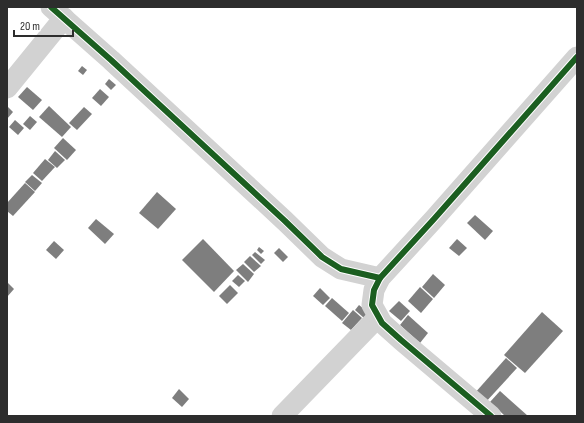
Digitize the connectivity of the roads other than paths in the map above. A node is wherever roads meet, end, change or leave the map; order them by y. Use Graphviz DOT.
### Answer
graph roads {
  1 [pos="58,13"];
  2 [pos="577,57"];
  3 [pos="7,88"];
  4 [pos="380,278"];
  5 [pos="378,317"];
  6 [pos="282,416"];
  7 [pos="491,416"];
  1 -- 3 [label="street"];
  1 -- 4 [label="street"];
  2 -- 4 [label="street"];
  4 -- 5 [label="street"];
  5 -- 6 [label="street"];
  5 -- 7 [label="street"];
}
